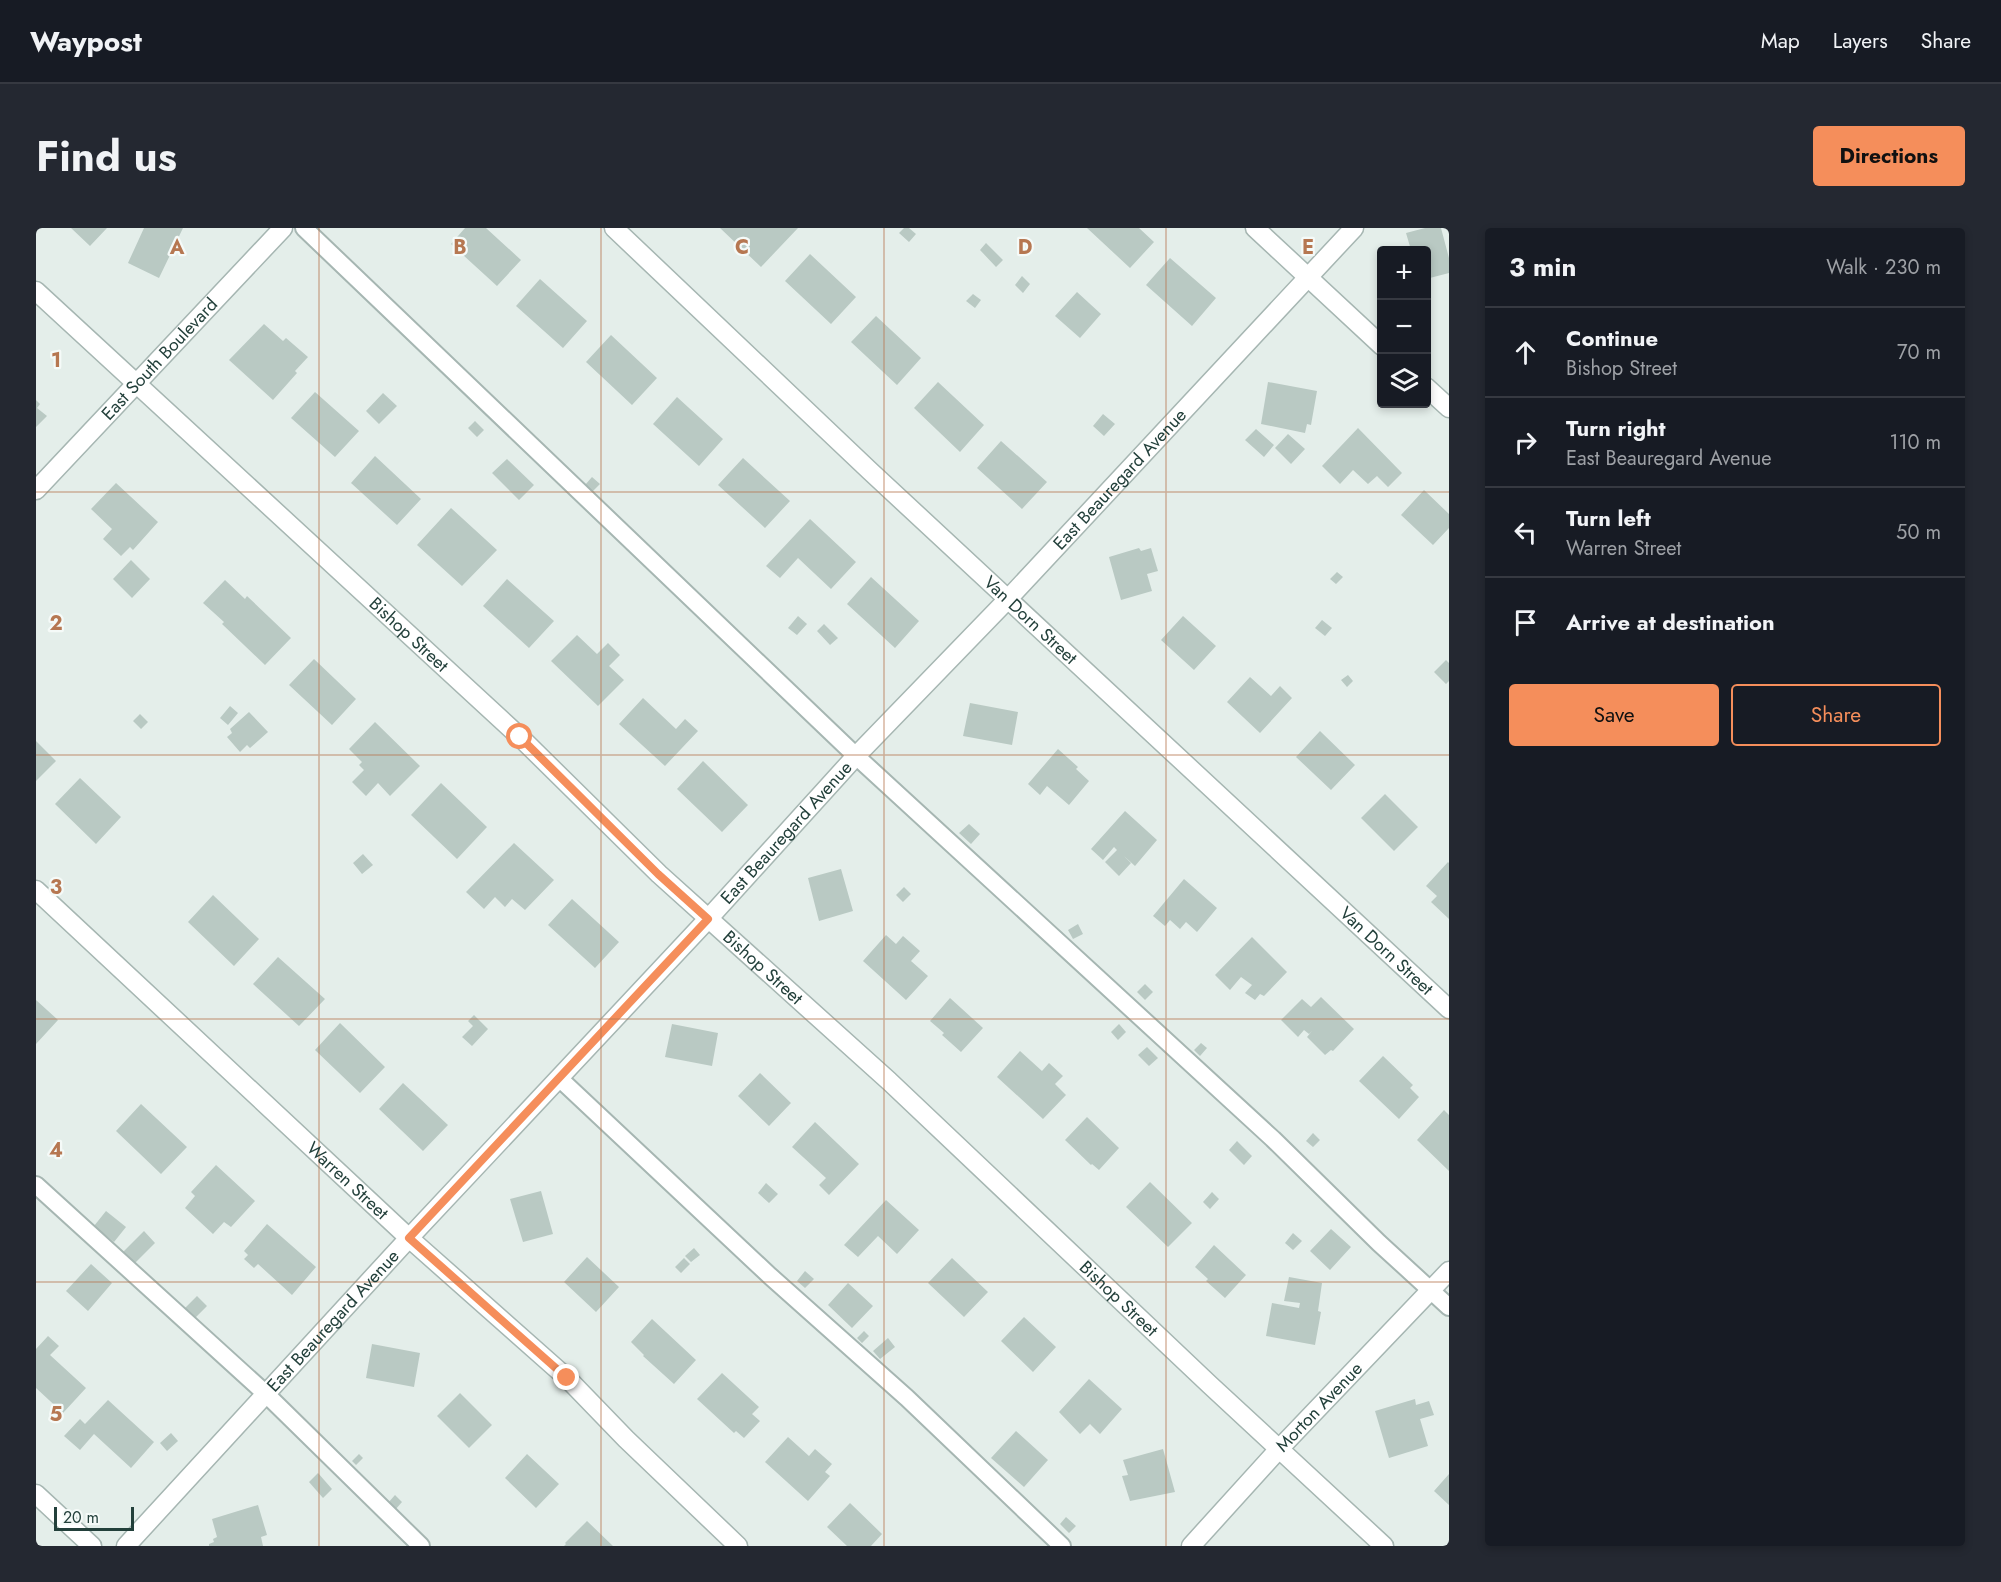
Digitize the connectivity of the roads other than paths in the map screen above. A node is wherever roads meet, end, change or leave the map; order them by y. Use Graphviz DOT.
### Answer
graph roads {
  1 [pos="283,228"];
  2 [pos="304,228"];
  3 [pos="614,228"];
  4 [pos="1255,228"];
  5 [pos="1354,228"];
  6 [pos="1307,277"];
  7 [pos="36,291"];
  8 [pos="1377,341"];
  9 [pos="136,384"];
  10 [pos="1431,392"];
  11 [pos="1449,408"];
  12 [pos="36,490"];
  13 [pos="1008,599"];
  14 [pos="856,756"];
  15 [pos="36,890"];
  16 [pos="708,919"];
  17 [pos="1449,1009"];
  18 [pos="559,1078"];
  19 [pos="36,1185"];
  20 [pos="409,1238"];
  21 [pos="1449,1271"];
  22 [pos="1430,1290"];
  23 [pos="1449,1307"];
  24 [pos="266,1394"];
  25 [pos="1279,1449"];
  26 [pos="36,1494"];
  27 [pos="92,1546"];
  28 [pos="126,1546"];
  29 [pos="421,1546"];
  30 [pos="738,1546"];
  31 [pos="1062,1546"];
  32 [pos="1191,1546"];
  33 [pos="1384,1546"];
  1 -- 9 [label="street, East South Boulevard"];
  2 -- 14 [label="lane"];
  3 -- 13 [label="street, Van Dorn Street"];
  4 -- 6 [label="street"];
  5 -- 6 [label="street, East Beauregard Avenue"];
  6 -- 8 [label="street"];
  6 -- 13 [label="street, East Beauregard Avenue"];
  7 -- 9 [label="street, Bishop Street"];
  9 -- 12 [label="street, East South Boulevard"];
  9 -- 16 [label="street, Bishop Street"];
  10 -- 11 [label="street"];
  13 -- 14 [label="street, East Beauregard Avenue"];
  13 -- 17 [label="street, Van Dorn Street"];
  14 -- 16 [label="street, East Beauregard Avenue"];
  14 -- 22 [label="lane"];
  15 -- 20 [label="street, Warren Street"];
  16 -- 18 [label="street, East Beauregard Avenue"];
  16 -- 25 [label="street, Bishop Street"];
  18 -- 20 [label="street, East Beauregard Avenue"];
  18 -- 31 [label="lane"];
  19 -- 24 [label="lane"];
  20 -- 24 [label="street, East Beauregard Avenue"];
  20 -- 30 [label="street, Warren Street"];
  21 -- 22 [label="street, Morton Avenue"];
  22 -- 23 [label="lane"];
  22 -- 25 [label="street, Morton Avenue"];
  24 -- 28 [label="street, East Beauregard Avenue"];
  24 -- 29 [label="lane"];
  25 -- 32 [label="street, Morton Avenue"];
  25 -- 33 [label="street, Bishop Street"];
  26 -- 27 [label="street"];
}
